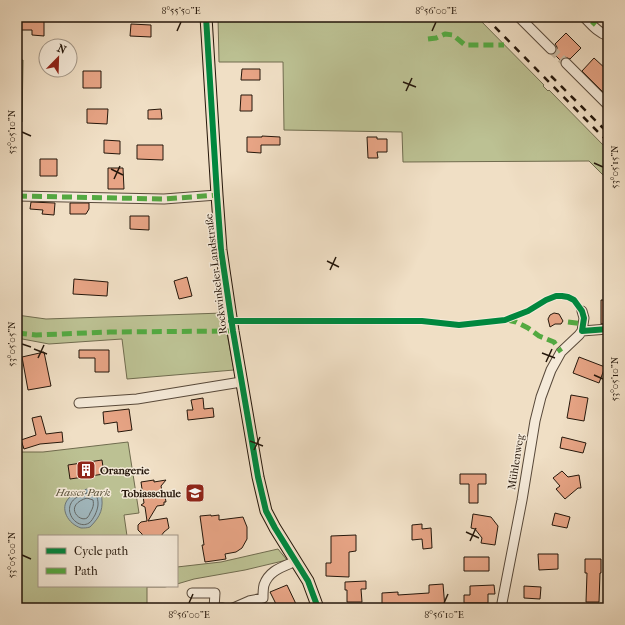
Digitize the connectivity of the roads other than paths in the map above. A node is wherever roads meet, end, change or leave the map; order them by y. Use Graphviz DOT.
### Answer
graph roads {
  1 [pos="206,17"];
  2 [pos="519,17"];
  3 [pos="584,17"];
  4 [pos="608,36"];
  5 [pos="551,49"];
  6 [pos="566,63"];
  7 [pos="608,105"];
  8 [pos="17,196"];
  9 [pos="217,196"];
  10 [pos="582,311"];
  11 [pos="608,328"];
  12 [pos="582,331"];
  13 [pos="241,382"];
  14 [pos="79,403"];
  15 [pos="296,562"];
  16 [pos="192,593"];
  17 [pos="223,608"];
  18 [pos="233,608"];
  19 [pos="318,608"];
  20 [pos="501,608"];
  1 -- 9 [label="main road, Rockwinkeler Landstraße"];
  2 -- 5 [label="street"];
  3 -- 4 [label="street"];
  6 -- 7 [label="street"];
  8 -- 9 [label="street"];
  9 -- 13 [label="main road, Rockwinkeler Landstraße"];
  10 -- 12 [label="street"];
  11 -- 12 [label="street"];
  12 -- 20 [label="street, Mühlenweg"];
  13 -- 14 [label="street"];
  13 -- 15 [label="main road, Rockwinkeler Landstraße"];
  15 -- 18 [label="street"];
  15 -- 19 [label="main road, Rockwinkeler Landstraße"];
  16 -- 17 [label="street"];
}
